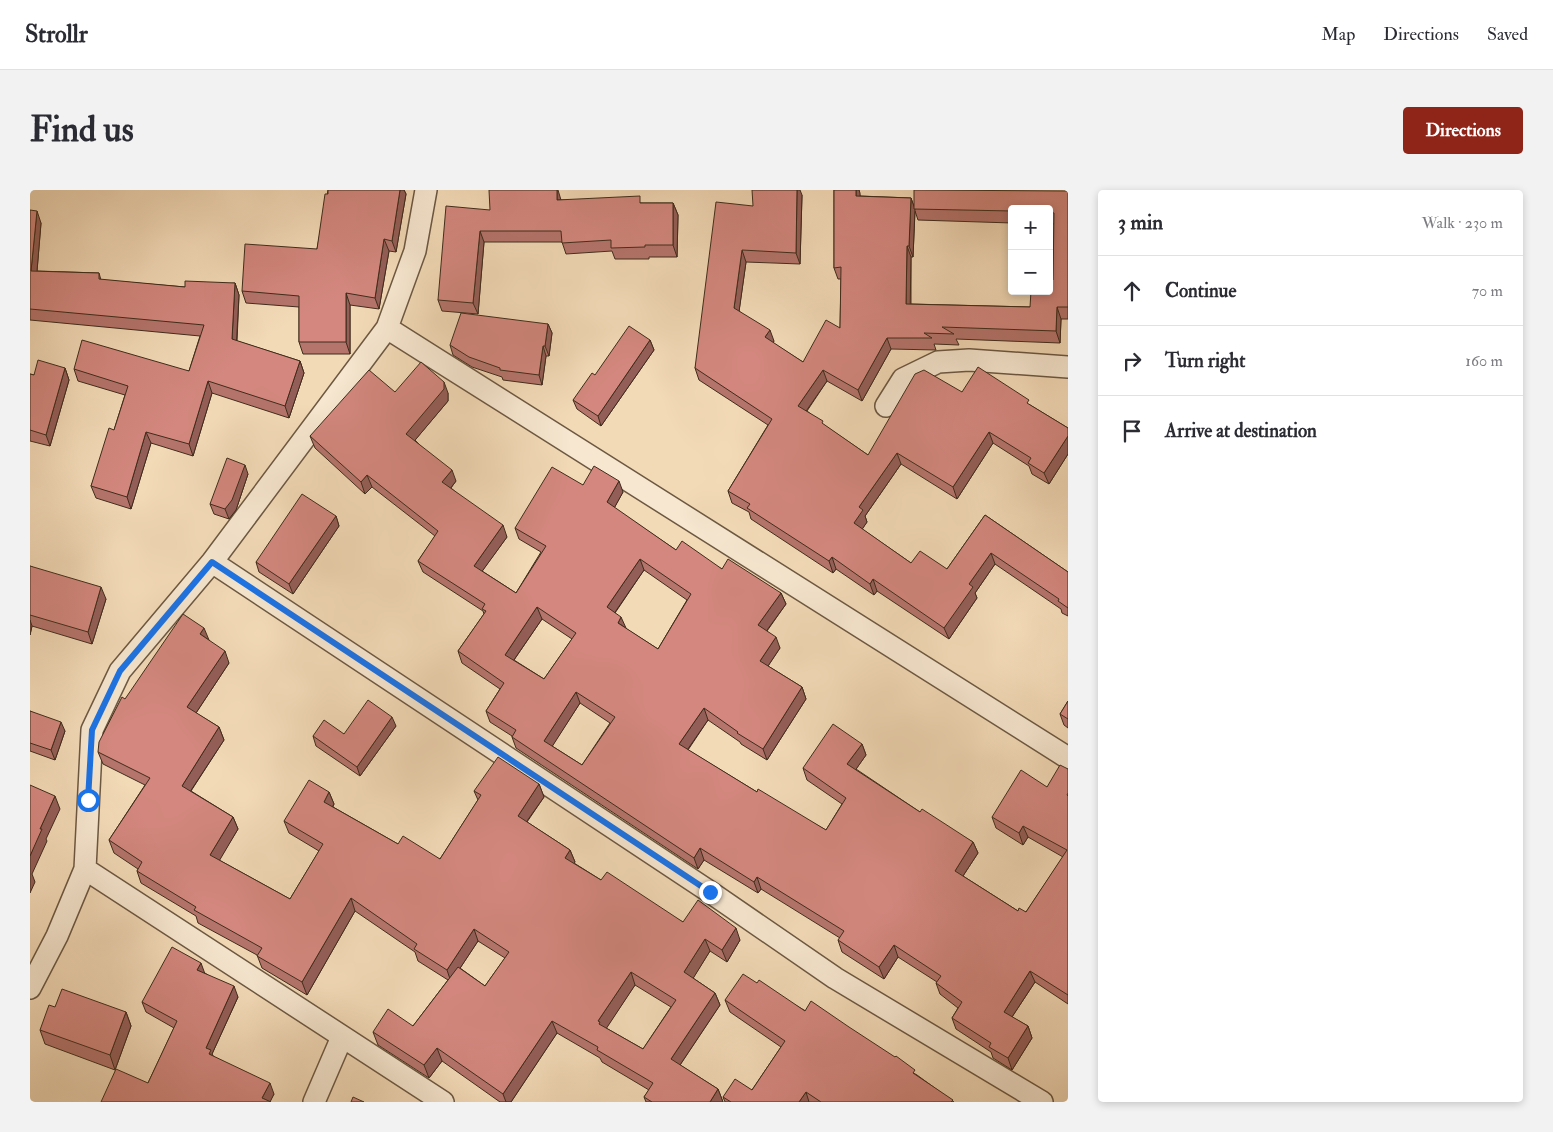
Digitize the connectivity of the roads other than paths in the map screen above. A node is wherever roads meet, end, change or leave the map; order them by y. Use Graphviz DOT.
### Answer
graph roads {
  1 [pos="426,190"];
  2 [pos="387,328"];
  3 [pos="1068,367"];
  4 [pos="886,406"];
  5 [pos="212,562"];
  6 [pos="1068,758"];
  7 [pos="85,869"];
  8 [pos="30,988"];
  9 [pos="342,1037"];
  10 [pos="314,1102"];
  11 [pos="442,1102"];
  12 [pos="1042,1102"];
  1 -- 2 [label="street"];
  2 -- 5 [label="street"];
  2 -- 6 [label="street"];
  3 -- 4 [label="street"];
  5 -- 7 [label="street"];
  5 -- 12 [label="street"];
  7 -- 8 [label="street"];
  7 -- 9 [label="street"];
  9 -- 10 [label="street"];
  9 -- 11 [label="street"];
}
